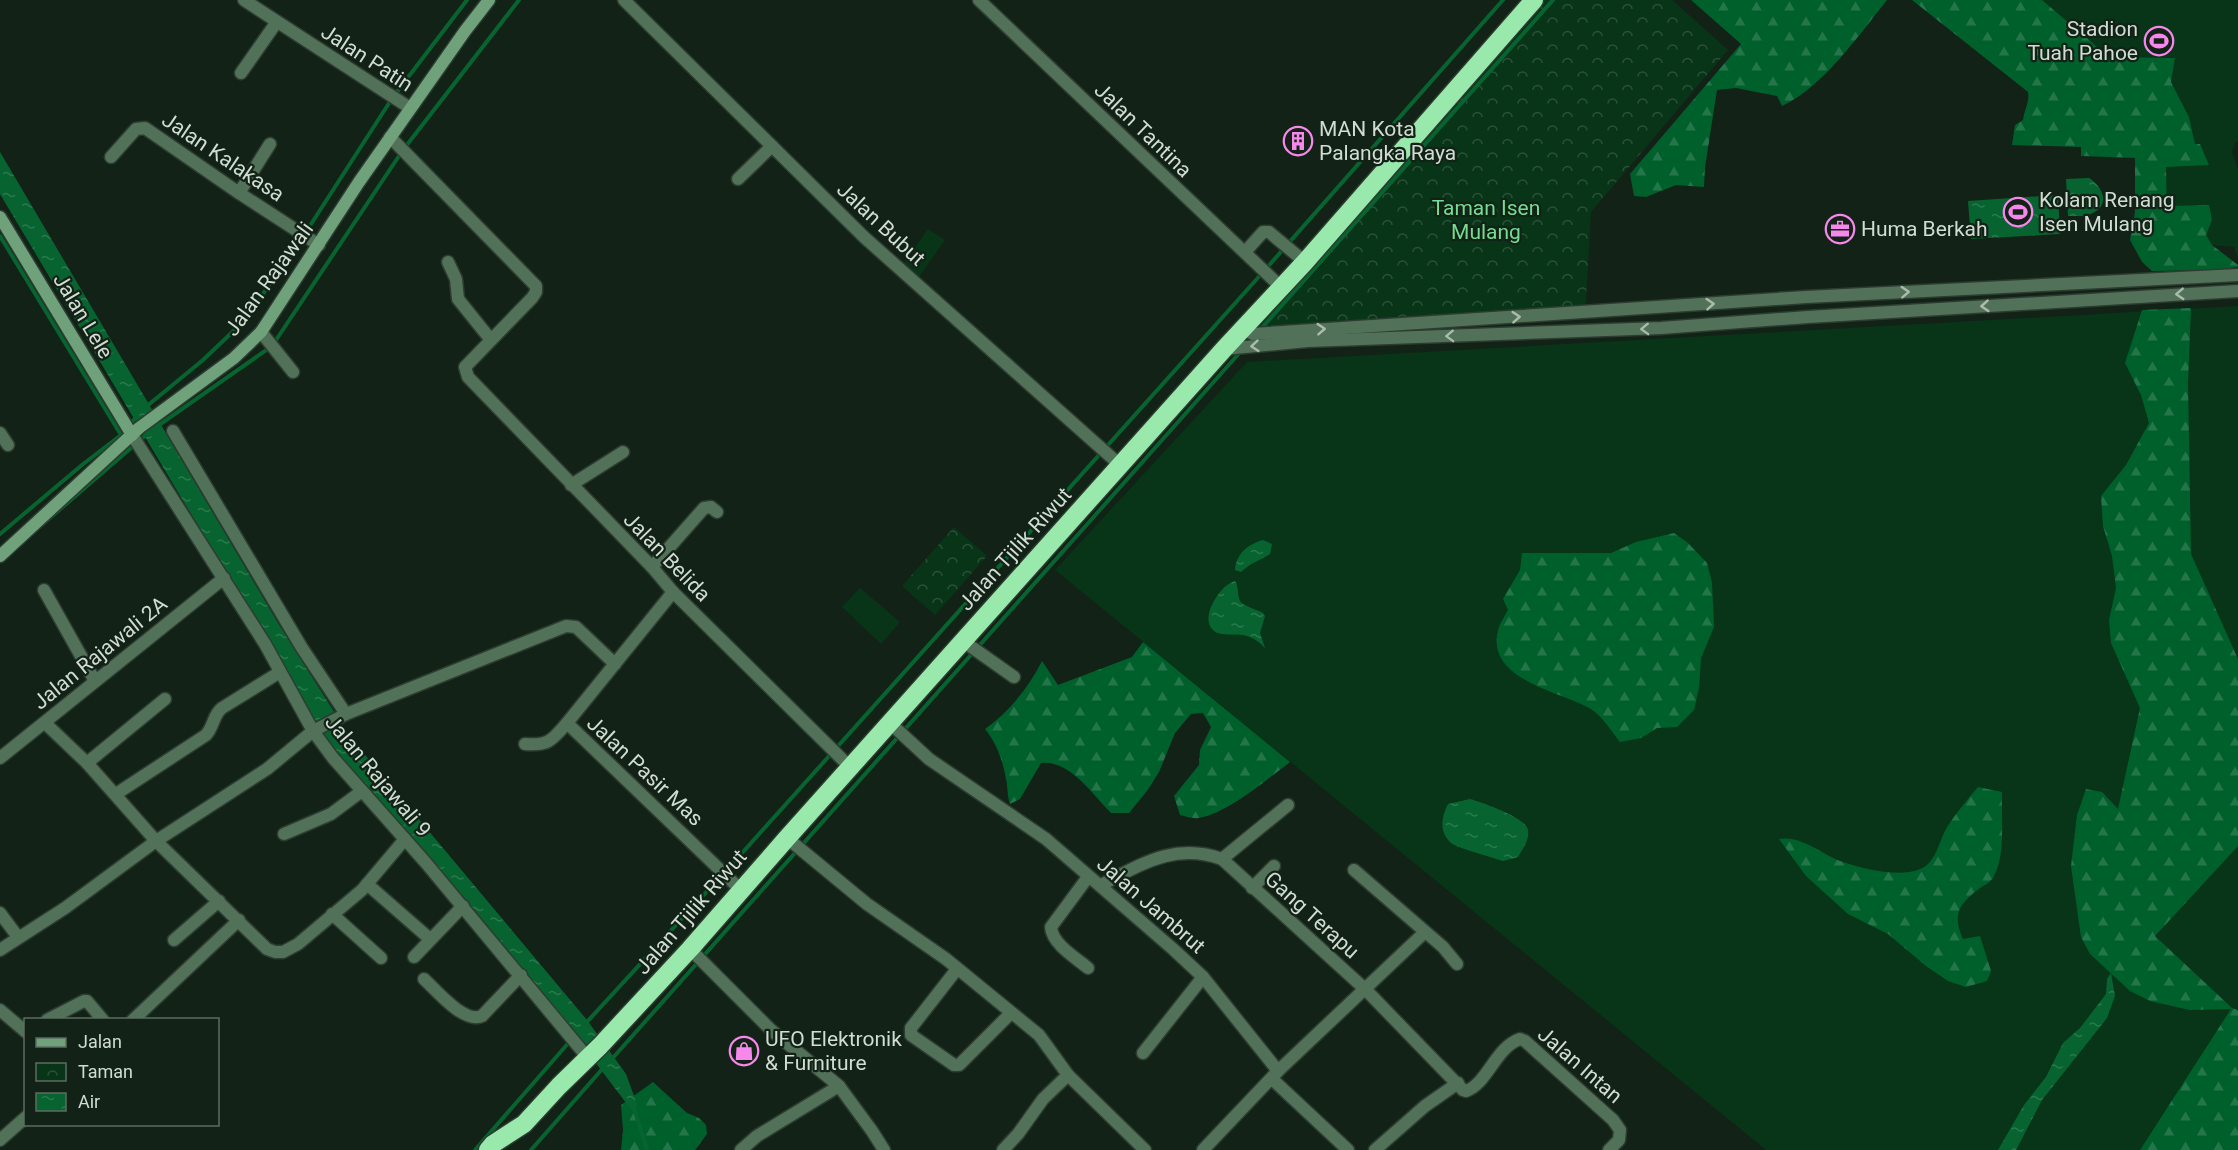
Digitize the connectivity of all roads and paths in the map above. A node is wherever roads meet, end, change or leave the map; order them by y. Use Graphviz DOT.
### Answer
graph roads {
  1 [pos="244,0"];
  2 [pos="489,0"];
  3 [pos="624,0"];
  4 [pos="979,0"];
  5 [pos="1526,3"];
  6 [pos="276,22"];
  7 [pos="241,73"];
  8 [pos="410,108"];
  9 [pos="390,137"];
  10 [pos="270,144"];
  11 [pos="772,146"];
  12 [pos="111,157"];
  13 [pos="738,179"];
  14 [pos="239,193"];
  15 [pos="0,218"];
  16 [pos="319,245"];
  17 [pos="1245,252"];
  18 [pos="448,262"];
  19 [pos="1305,262"];
  20 [pos="2238,275"];
  21 [pos="1281,288"];
  22 [pos="2238,291"];
  23 [pos="1244,328"];
  24 [pos="261,332"];
  25 [pos="491,340"];
  26 [pos="1224,349"];
  27 [pos="293,372"];
  28 [pos="173,431"];
  29 [pos="135,432"];
  30 [pos="0,433"];
  31 [pos="8,445"];
  32 [pos="623,452"];
  33 [pos="1120,465"];
  34 [pos="571,485"];
  35 [pos="717,512"];
  36 [pos="0,556"];
  37 [pos="652,567"];
  38 [pos="224,578"];
  39 [pos="44,590"];
  40 [pos="673,592"];
  41 [pos="963,641"];
  42 [pos="615,664"];
  43 [pos="280,672"];
  44 [pos="1014,677"];
  45 [pos="95,681"];
  46 [pos="165,699"];
  47 [pos="342,717"];
  48 [pos="45,723"];
  49 [pos="567,723"];
  50 [pos="890,723"];
  51 [pos="315,729"];
  52 [pos="525,744"];
  53 [pos="0,758"];
  54 [pos="87,763"];
  55 [pos="850,767"];
  56 [pos="362,791"];
  57 [pos="116,794"];
  58 [pos="1288,805"];
  59 [pos="284,834"];
  60 [pos="787,838"];
  61 [pos="405,839"];
  62 [pos="156,841"];
  63 [pos="1222,859"];
  64 [pos="1274,866"];
  65 [pos="1354,870"];
  66 [pos="1088,877"];
  67 [pos="367,884"];
  68 [pos="1101,885"];
  69 [pos="1252,888"];
  70 [pos="741,890"];
  71 [pos="219,901"];
  72 [pos="463,906"];
  73 [pos="0,913"];
  74 [pos="332,914"];
  75 [pos="240,920"];
  76 [pos="1425,932"];
  77 [pos="18,937"];
  78 [pos="430,939"];
  79 [pos="174,940"];
  80 [pos="690,949"];
  81 [pos="0,950"];
  82 [pos="414,957"];
  83 [pos="381,958"];
  84 [pos="1457,964"];
  85 [pos="1088,968"];
  86 [pos="957,969"];
  87 [pos="521,975"];
  88 [pos="1203,977"];
  89 [pos="424,979"];
  90 [pos="1366,990"];
  91 [pos="0,1010"];
  92 [pos="1011,1013"];
  93 [pos="51,1018"];
  94 [pos="102,1018"];
  95 [pos="135,1018"];
  96 [pos="24,1031"];
  97 [pos="599,1047"];
  98 [pos="1143,1053"];
  99 [pos="1068,1075"];
  100 [pos="1275,1075"];
  101 [pos="839,1086"];
  102 [pos="1462,1087"];
  103 [pos="24,1119"];
  104 [pos="525,1124"];
  105 [pos="0,1140"];
  106 [pos="1207,1146"];
  107 [pos="1139,1148"];
  108 [pos="488,1150"];
  109 [pos="512,1150"];
  110 [pos="741,1150"];
  111 [pos="884,1150"];
  112 [pos="1003,1150"];
  113 [pos="1222,1150"];
  114 [pos="1348,1150"];
  115 [pos="1375,1150"];
  116 [pos="1610,1150"];
  1 -- 6 [label="street, Jalan Patin"];
  2 -- 8 [label="main road, Jalan Rajawali"];
  3 -- 11 [label="street, Jalan Bubut"];
  4 -- 17 [label="street, Jalan Tantina"];
  5 -- 19 [label="highway, Jalan Tjilik Riwut"];
  6 -- 7 [label="street"];
  6 -- 8 [label="street, Jalan Patin"];
  8 -- 9 [label="main road, Jalan Rajawali"];
  9 -- 16 [label="main road, Jalan Rajawali"];
  9 -- 25 [label="street"];
  10 -- 14 [label="street"];
  11 -- 13 [label="street"];
  11 -- 33 [label="street, Jalan Bubut"];
  12 -- 14 [label="street, Jalan Kalakasa"];
  14 -- 16 [label="street, Jalan Kalakasa"];
  15 -- 29 [label="main road, Jalan Lele"];
  16 -- 24 [label="main road, Jalan Rajawali"];
  17 -- 19 [label="street"];
  17 -- 21 [label="street, Jalan Tantina"];
  18 -- 25 [label="street"];
  19 -- 21 [label="highway, Jalan Tjilik Riwut"];
  23 -- 20 [label="street, one-way"];
  21 -- 23 [label="highway, Jalan Tjilik Riwut"];
  22 -- 26 [label="street, one-way"];
  23 -- 26 [label="highway, Jalan Tjilik Riwut"];
  24 -- 27 [label="street"];
  24 -- 29 [label="main road, Jalan Rajawali"];
  25 -- 34 [label="street, Jalan Belida"];
  26 -- 33 [label="highway, Jalan Tjilik Riwut"];
  28 -- 47 [label="street"];
  29 -- 36 [label="main road, Jalan Rajawali"];
  29 -- 38 [label="street, Jalan Rajawali 9"];
  30 -- 31 [label="street"];
  32 -- 34 [label="street"];
  33 -- 41 [label="highway, Jalan Tjilik Riwut"];
  34 -- 37 [label="street, Jalan Belida"];
  35 -- 37 [label="street"];
  37 -- 40 [label="street, Jalan Belida"];
  38 -- 43 [label="street, Jalan Rajawali 9"];
  38 -- 45 [label="street, Jalan Rajawali 2A"];
  39 -- 45 [label="street"];
  40 -- 42 [label="street, Jalan Pasir Mas"];
  40 -- 55 [label="street, Jalan Belida"];
  41 -- 44 [label="street"];
  41 -- 50 [label="highway, Jalan Tjilik Riwut"];
  42 -- 47 [label="street"];
  42 -- 49 [label="street, Jalan Pasir Mas"];
  43 -- 51 [label="street, Jalan Rajawali 9"];
  43 -- 57 [label="street"];
  45 -- 48 [label="street, Jalan Rajawali 2A"];
  46 -- 54 [label="street"];
  47 -- 51 [label="street"];
  48 -- 53 [label="street, Jalan Rajawali 2A"];
  48 -- 54 [label="street"];
  49 -- 52 [label="street"];
  49 -- 70 [label="street, Jalan Pasir Mas"];
  50 -- 55 [label="highway, Jalan Tjilik Riwut"];
  50 -- 66 [label="street, Jalan Jambrut"];
  51 -- 56 [label="street, Jalan Rajawali 9"];
  51 -- 62 [label="street"];
  54 -- 57 [label="street"];
  55 -- 60 [label="highway, Jalan Tjilik Riwut"];
  56 -- 59 [label="street"];
  56 -- 61 [label="street, Jalan Rajawali 9"];
  57 -- 62 [label="street"];
  58 -- 63 [label="street"];
  60 -- 70 [label="highway, Jalan Tjilik Riwut"];
  60 -- 86 [label="street"];
  61 -- 67 [label="street"];
  61 -- 72 [label="street, Jalan Rajawali 9"];
  62 -- 71 [label="street"];
  62 -- 77 [label="street"];
  63 -- 68 [label="street"];
  63 -- 69 [label="street, Gang Terapu"];
  64 -- 69 [label="street"];
  65 -- 76 [label="street"];
  66 -- 68 [label="street, Jalan Jambrut"];
  66 -- 85 [label="street"];
  67 -- 74 [label="street"];
  67 -- 78 [label="street"];
  68 -- 88 [label="street, Jalan Jambrut"];
  69 -- 90 [label="street, Gang Terapu"];
  70 -- 80 [label="highway, Jalan Tjilik Riwut"];
  71 -- 75 [label="street"];
  71 -- 79 [label="street"];
  72 -- 78 [label="street"];
  72 -- 87 [label="street, Jalan Rajawali 9"];
  73 -- 77 [label="street"];
  74 -- 75 [label="street"];
  74 -- 83 [label="street"];
  75 -- 95 [label="street"];
  76 -- 84 [label="street"];
  76 -- 90 [label="street"];
  77 -- 81 [label="street"];
  78 -- 82 [label="street"];
  80 -- 97 [label="highway, Jalan Tjilik Riwut"];
  80 -- 101 [label="street"];
  86 -- 92 [label="street"];
  86 -- 92 [label="street"];
  87 -- 89 [label="street"];
  87 -- 97 [label="street, Jalan Rajawali 9"];
  88 -- 98 [label="street"];
  88 -- 100 [label="street, Jalan Jambrut"];
  90 -- 100 [label="street"];
  90 -- 102 [label="street, Gang Terapu"];
  91 -- 96 [label="street"];
  92 -- 99 [label="street"];
  93 -- 94 [label="street"];
  97 -- 104 [label="highway, Jalan Tjilik Riwut"];
  99 -- 107 [label="street"];
  99 -- 112 [label="street"];
  100 -- 106 [label="street"];
  100 -- 114 [label="street, Jalan Jambrut"];
  101 -- 110 [label="street"];
  101 -- 111 [label="street"];
  102 -- 115 [label="street"];
  102 -- 116 [label="street, Jalan Intan"];
  103 -- 105 [label="street"];
  104 -- 108 [label="highway, Jalan Tjilik Riwut"];
  104 -- 109 [label="highway, Jalan Tjilik Riwut"];
  106 -- 113 [label="street"];
}
